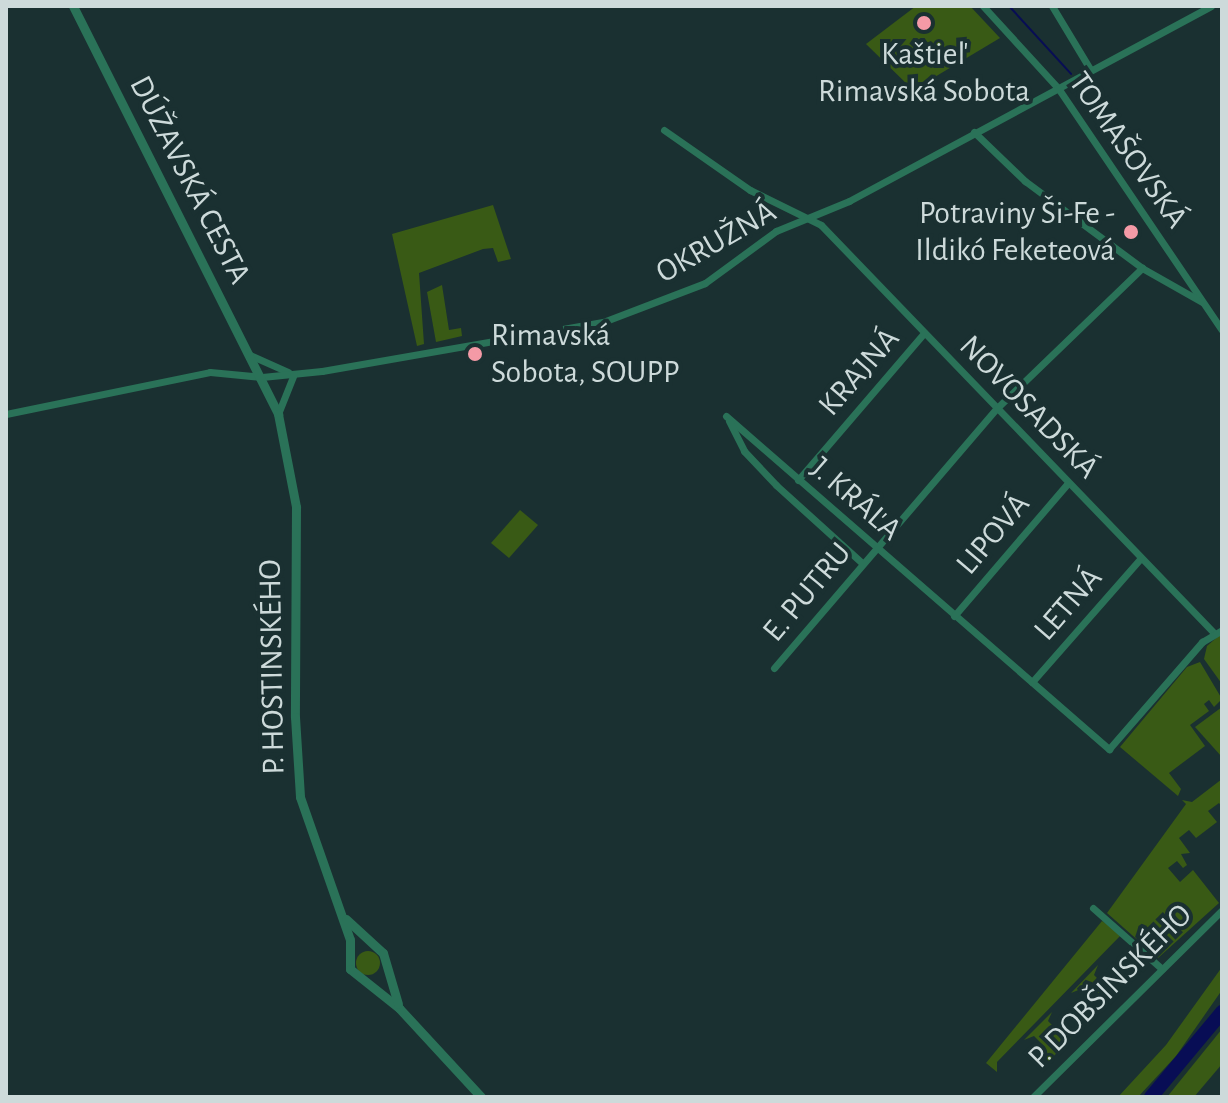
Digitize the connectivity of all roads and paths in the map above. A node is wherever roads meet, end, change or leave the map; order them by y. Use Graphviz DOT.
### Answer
graph roads {
  1 [pos="73,6"];
  2 [pos="983,6"];
  3 [pos="1052,6"];
  4 [pos="1211,6"];
  5 [pos="1090,69"];
  6 [pos="1058,88"];
  7 [pos="664,130"];
  8 [pos="974,132"];
  9 [pos="806,218"];
  10 [pos="1142,268"];
  11 [pos="1204,303"];
  12 [pos="1222,330"];
  13 [pos="924,333"];
  14 [pos="250,355"];
  15 [pos="294,374"];
  16 [pos="262,377"];
  17 [pos="997,408"];
  18 [pos="6,414"];
  19 [pos="278,414"];
  20 [pos="798,480"];
  21 [pos="1068,483"];
  22 [pos="875,547"];
  23 [pos="1141,558"];
  24 [pos="862,563"];
  25 [pos="954,616"];
  26 [pos="1218,632"];
  27 [pos="774,668"];
  28 [pos="1032,682"];
  29 [pos="1093,908"];
  30 [pos="1222,910"];
  31 [pos="341,914"];
  32 [pos="369,945"];
  33 [pos="350,956"];
  34 [pos="1162,969"];
  35 [pos="385,971"];
  36 [pos="369,982"];
  37 [pos="399,1008"];
  38 [pos="481,1097"];
  39 [pos="1033,1097"];
  1 -- 14 [label="street, DÚŽAVSKÁ CESTA"];
  2 -- 6 [label="street, TOMAŠOVSKÁ"];
  3 -- 5 [label="street"];
  4 -- 5 [label="street, OKRUŽNÁ"];
  5 -- 6 [label="street, OKRUŽNÁ"];
  6 -- 8 [label="street, OKRUŽNÁ"];
  6 -- 11 [label="street, TOMAŠOVSKÁ"];
  7 -- 9 [label="street, NOVOSADSKÁ"];
  8 -- 9 [label="street, OKRUŽNÁ"];
  8 -- 10 [label="street"];
  9 -- 13 [label="street, NOVOSADSKÁ"];
  9 -- 15 [label="street, OKRUŽNÁ"];
  10 -- 11 [label="street"];
  10 -- 17 [label="street, E. PUTRU"];
  11 -- 12 [label="street, TOMAŠOVSKÁ"];
  13 -- 17 [label="street, NOVOSADSKÁ"];
  13 -- 20 [label="street, KRAJNÁ"];
  14 -- 15 [label="street"];
  14 -- 16 [label="street, DÚŽAVSKÁ CESTA"];
  15 -- 16 [label="street, OKRUŽNÁ"];
  15 -- 19 [label="street"];
  16 -- 18 [label="street, OKRUŽNÁ"];
  16 -- 19 [label="street, P. HOSTINSKÉHO"];
  17 -- 21 [label="street, NOVOSADSKÁ"];
  17 -- 22 [label="street, E. PUTRU"];
  19 -- 31 [label="street, P. HOSTINSKÉHO"];
  20 -- 22 [label="street, J. KRÁĽA"];
  20 -- 24 [label="street, J. KRÁĽA"];
  21 -- 23 [label="street, NOVOSADSKÁ"];
  21 -- 25 [label="street, LIPOVÁ"];
  22 -- 24 [label="street, E. PUTRU"];
  22 -- 25 [label="street, J. KRÁĽA"];
  23 -- 26 [label="street, NOVOSADSKÁ"];
  23 -- 28 [label="street, LETNÁ"];
  24 -- 27 [label="street, E. PUTRU"];
  25 -- 28 [label="street, J. KRÁĽA"];
  26 -- 28 [label="street, J. KRÁĽA"];
  29 -- 34 [label="street"];
  30 -- 34 [label="street, P. DOBŠINSKÉHO"];
  31 -- 32 [label="street, P. HOSTINSKÉHO"];
  31 -- 33 [label="street, P. HOSTINSKÉHO"];
  32 -- 33 [label="street"];
  32 -- 35 [label="street, P. HOSTINSKÉHO"];
  33 -- 36 [label="street, P. HOSTINSKÉHO"];
  34 -- 39 [label="street, P. DOBŠINSKÉHO"];
  35 -- 36 [label="street"];
  35 -- 37 [label="street, P. HOSTINSKÉHO"];
  36 -- 37 [label="street, P. HOSTINSKÉHO"];
  37 -- 38 [label="street, P. HOSTINSKÉHO"];
}
